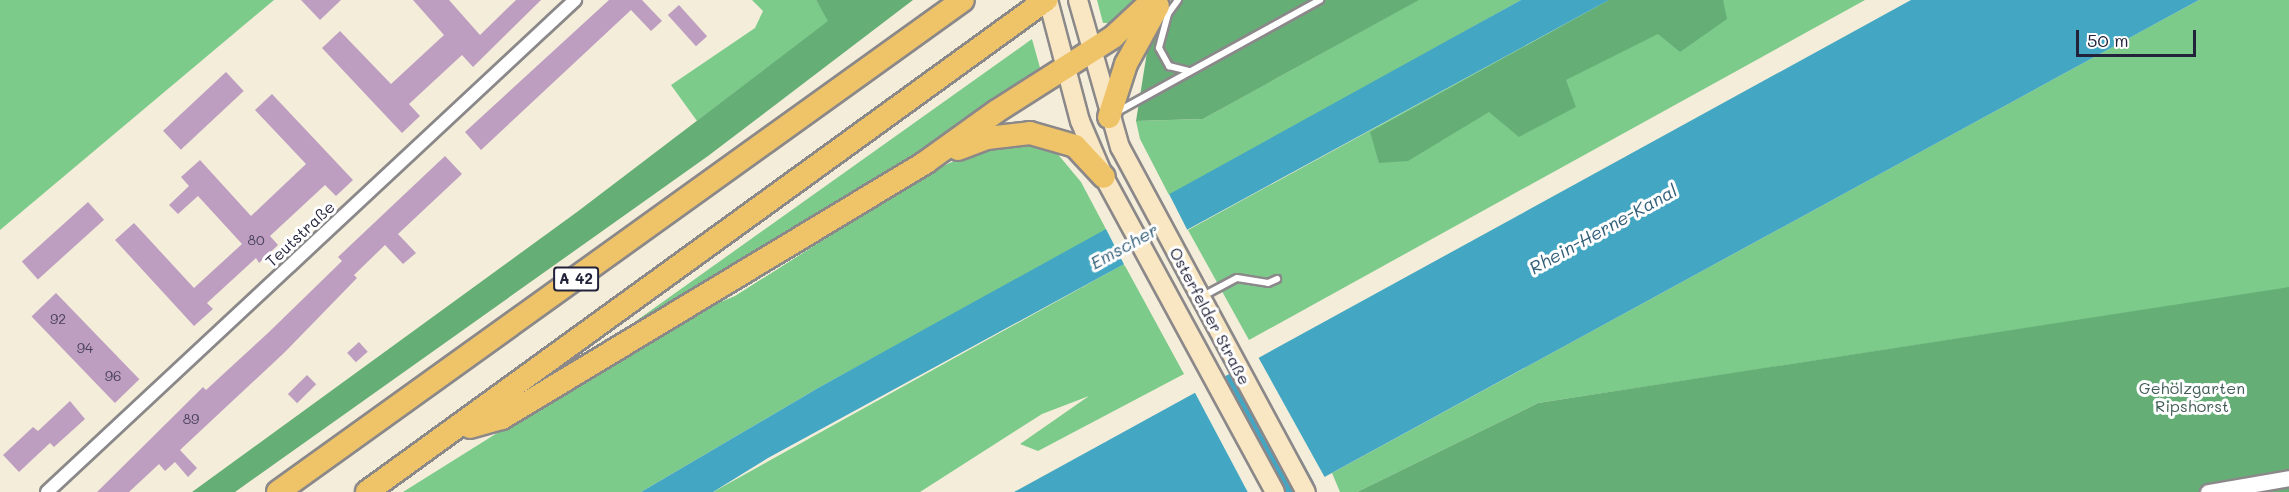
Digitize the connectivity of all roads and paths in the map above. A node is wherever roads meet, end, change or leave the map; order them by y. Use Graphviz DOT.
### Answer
graph roads {
  1 [pos="575,0"];
  2 [pos="963,0"];
  3 [pos="1047,0"];
  4 [pos="1078,0"];
  5 [pos="1153,0"];
  6 [pos="1162,0"];
  7 [pos="1178,0"];
  8 [pos="1320,0"];
  9 [pos="1092,51"];
  10 [pos="1065,68"];
  11 [pos="1189,71"];
  12 [pos="1109,117"];
  13 [pos="926,162"];
  14 [pos="1108,183"];
  15 [pos="1277,279"];
  16 [pos="1200,298"];
  17 [pos="456,431"];
  18 [pos="2289,478"];
  19 [pos="47,492"];
  20 [pos="278,492"];
  21 [pos="367,492"];
  22 [pos="1275,492"];
  23 [pos="1306,492"];
  24 [pos="2208,492"];
  1 -- 19 [label="street, Teutstraße"];
  2 -- 20 [label="highway, A 42"];
  3 -- 10 [label="main road, Osterfelder Straße"];
  3 -- 17 [label="highway"];
  4 -- 9 [label="main road, Osterfelder Straße"];
  5 -- 9 [label="highway"];
  6 -- 12 [label="highway"];
  7 -- 11 [label="lane"];
  8 -- 11 [label="lane"];
  9 -- 10 [label="highway"];
  9 -- 12 [label="main road, Osterfelder Straße"];
  10 -- 13 [label="highway"];
  10 -- 14 [label="main road, Osterfelder Straße"];
  11 -- 12 [label="lane"];
  12 -- 16 [label="main road, Osterfelder Straße"];
  13 -- 14 [label="highway"];
  13 -- 17 [label="highway"];
  14 -- 22 [label="main road, Osterfelder Straße"];
  15 -- 16 [label="lane"];
  16 -- 23 [label="main road, Osterfelder Straße"];
  17 -- 21 [label="highway"];
  18 -- 24 [label="street"];
}
